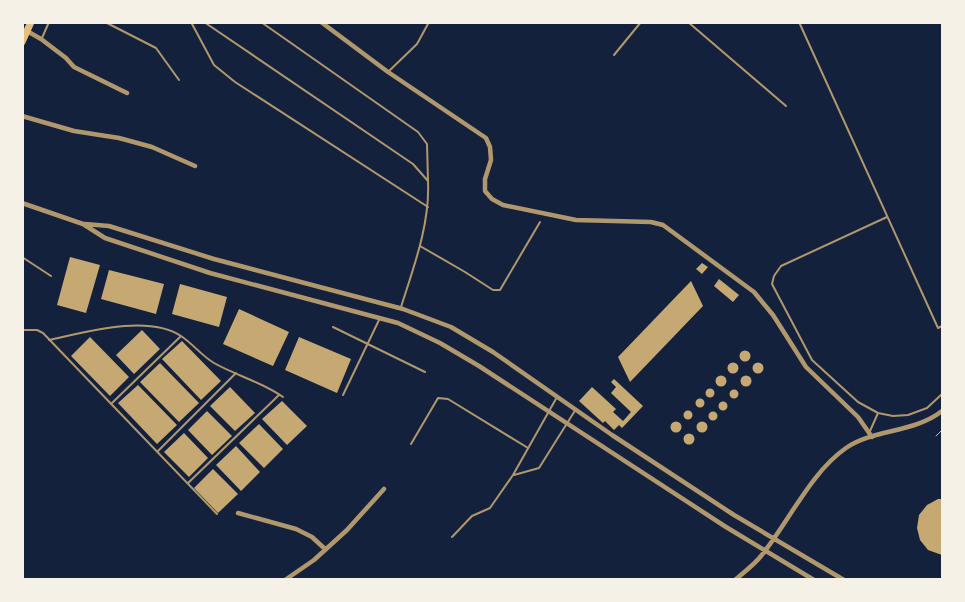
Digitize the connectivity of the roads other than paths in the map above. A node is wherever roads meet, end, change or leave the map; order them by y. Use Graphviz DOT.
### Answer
graph roads {
  1 [pos="31,22"];
  2 [pos="49,22"];
  3 [pos="105,22"];
  4 [pos="191,22"];
  5 [pos="204,22"];
  6 [pos="261,22"];
  7 [pos="321,22"];
  8 [pos="429,22"];
  9 [pos="641,22"];
  10 [pos="688,22"];
  11 [pos="799,22"];
  12 [pos="27,31"];
  13 [pos="41,39"];
  14 [pos="22,42"];
  15 [pos="614,55"];
  16 [pos="388,72"];
  17 [pos="179,80"];
  18 [pos="127,94"];
  19 [pos="786,106"];
  20 [pos="22,116"];
  21 [pos="194,166"];
  22 [pos="428,181"];
  23 [pos="22,203"];
  24 [pos="428,208"];
  25 [pos="887,217"];
  26 [pos="540,222"];
  27 [pos="83,224"];
  28 [pos="420,246"];
  29 [pos="22,257"];
  30 [pos="52,276"];
  31 [pos="401,309"];
  32 [pos="380,318"];
  33 [pos="942,326"];
  34 [pos="333,327"];
  35 [pos="22,330"];
  36 [pos="181,336"];
  37 [pos="50,340"];
  38 [pos="368,343"];
  39 [pos="425,372"];
  40 [pos="236,373"];
  41 [pos="942,394"];
  42 [pos="280,395"];
  43 [pos="343,396"];
  44 [pos="283,397"];
  45 [pos="557,397"];
  46 [pos="111,404"];
  47 [pos="576,410"];
  48 [pos="942,411"];
  49 [pos="549,412"];
  50 [pos="878,413"];
  51 [pos="567,423"];
  52 [pos="871,435"];
  53 [pos="410,444"];
  54 [pos="528,448"];
  55 [pos="157,452"];
  56 [pos="513,475"];
  57 [pos="188,483"];
  58 [pos="384,490"];
  59 [pos="238,513"];
  60 [pos="216,514"];
  61 [pos="452,537"];
  62 [pos="774,539"];
  63 [pos="325,550"];
  64 [pos="765,550"];
  65 [pos="285,580"];
  66 [pos="735,580"];
  67 [pos="814,580"];
  68 [pos="844,580"];
  1 -- 12 [label="highway"];
  2 -- 13 [label="lane"];
  3 -- 17 [label="lane"];
  4 -- 24 [label="lane"];
  5 -- 22 [label="lane"];
  6 -- 22 [label="lane"];
  7 -- 16 [label="street"];
  8 -- 16 [label="lane"];
  9 -- 15 [label="lane"];
  10 -- 19 [label="lane"];
  11 -- 25 [label="lane"];
  12 -- 13 [label="street"];
  12 -- 14 [label="highway"];
  13 -- 18 [label="street"];
  16 -- 52 [label="street"];
  20 -- 21 [label="street"];
  22 -- 24 [label="lane"];
  23 -- 27 [label="street"];
  24 -- 28 [label="lane"];
  25 -- 33 [label="lane"];
  25 -- 50 [label="lane"];
  26 -- 28 [label="lane"];
  27 -- 31 [label="street"];
  27 -- 32 [label="street"];
  28 -- 31 [label="lane"];
  29 -- 30 [label="lane"];
  31 -- 45 [label="street"];
  32 -- 38 [label="lane"];
  32 -- 49 [label="street"];
  34 -- 38 [label="lane"];
  35 -- 37 [label="lane"];
  36 -- 37 [label="lane"];
  36 -- 40 [label="lane"];
  36 -- 46 [label="lane"];
  37 -- 46 [label="lane"];
  38 -- 39 [label="lane"];
  38 -- 43 [label="lane"];
  40 -- 42 [label="lane"];
  40 -- 55 [label="lane"];
  41 -- 50 [label="lane"];
  42 -- 44 [label="lane"];
  42 -- 57 [label="lane"];
  45 -- 47 [label="street"];
  45 -- 49 [label="lane"];
  46 -- 55 [label="lane"];
  47 -- 51 [label="lane"];
  47 -- 62 [label="street"];
  48 -- 52 [label="street"];
  49 -- 51 [label="street"];
  49 -- 54 [label="lane"];
  50 -- 52 [label="lane"];
  51 -- 56 [label="lane"];
  51 -- 64 [label="street"];
  52 -- 62 [label="street"];
  53 -- 54 [label="lane"];
  54 -- 56 [label="lane"];
  55 -- 57 [label="lane"];
  56 -- 61 [label="lane"];
  57 -- 60 [label="lane"];
  58 -- 63 [label="street"];
  59 -- 63 [label="street"];
  62 -- 64 [label="street"];
  62 -- 68 [label="street"];
  63 -- 65 [label="street"];
  64 -- 66 [label="street"];
  64 -- 67 [label="street"];
}
